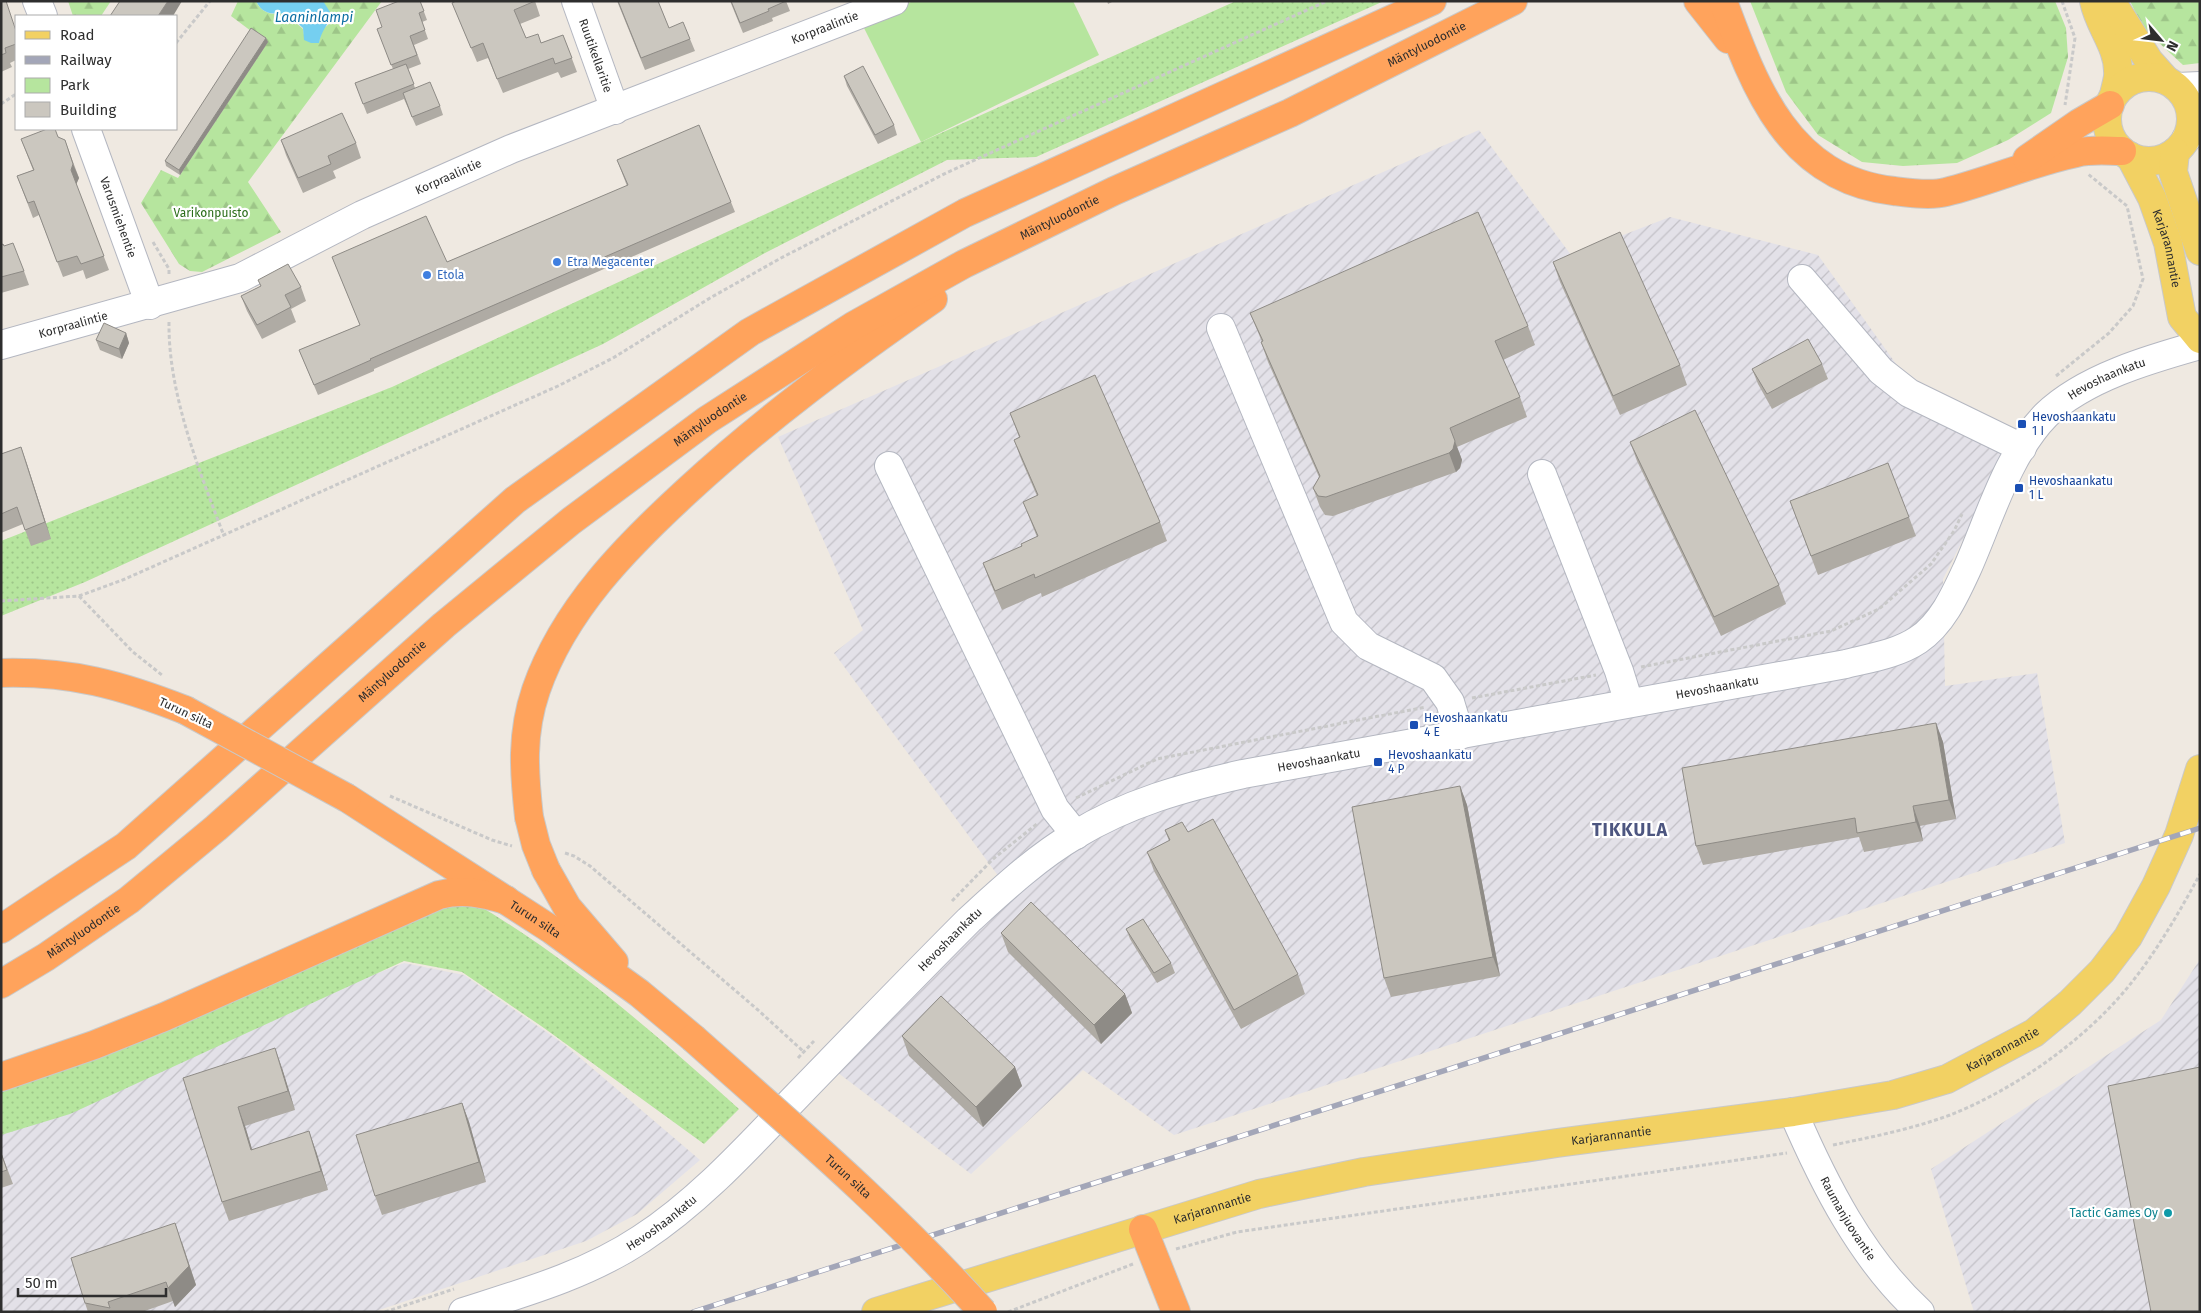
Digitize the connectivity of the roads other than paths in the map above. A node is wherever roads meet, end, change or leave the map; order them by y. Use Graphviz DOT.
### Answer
graph roads {
  1 [pos="37,1"];
  2 [pos="576,1"];
  3 [pos="894,1"];
  4 [pos="1432,1"];
  5 [pos="1513,1"];
  6 [pos="1698,1"];
  7 [pos="1723,1"];
  8 [pos="2094,1"];
  9 [pos="2111,1"];
  10 [pos="43,15"];
  11 [pos="1744,60"];
  12 [pos="2181,84"];
  13 [pos="2112,100"];
  14 [pos="615,110"];
  15 [pos="86,130"];
  16 [pos="2187,139"];
  17 [pos="2126,154"];
  18 [pos="2012,170"];
  19 [pos="2200,251"];
  20 [pos="964,264"];
  21 [pos="1802,279"];
  22 [pos="160,302"];
  23 [pos="1221,328"];
  24 [pos="2200,339"];
  25 [pos="1,345"];
  26 [pos="2200,345"];
  27 [pos="2022,448"];
  28 [pos="889,466"];
  29 [pos="1542,474"];
  30 [pos="1,673"];
  31 [pos="1629,703"];
  32 [pos="1460,735"];
  33 [pos="2200,769"];
  34 [pos="1076,834"];
  35 [pos="506,900"];
  36 [pos="4,927"];
  37 [pos="1,984"];
  38 [pos="639,993"];
  39 [pos="1,1076"];
  40 [pos="1794,1112"];
  41 [pos="1143,1229"];
  42 [pos="462,1312"];
  43 [pos="876,1312"];
  44 [pos="983,1312"];
  45 [pos="1176,1312"];
  46 [pos="1920,1312"];
  1 -- 10 [label="street"];
  2 -- 14 [label="street, Ruutikellaritie"];
  3 -- 14 [label="street, Korpraalintie"];
  4 -- 36 [label="highway"];
  5 -- 20 [label="highway, Mäntyluodontie"];
  6 -- 11 [label="highway"];
  7 -- 11 [label="highway"];
  8 -- 13 [label="main road"];
  9 -- 12 [label="main road"];
  11 -- 18 [label="highway"];
  12 -- 13 [label="main road"];
  12 -- 16 [label="main road"];
  13 -- 17 [label="main road"];
  13 -- 18 [label="highway"];
  14 -- 22 [label="street, Korpraalintie"];
  15 -- 22 [label="street, Varusmiehentie"];
  16 -- 17 [label="main road"];
  16 -- 19 [label="main road"];
  17 -- 18 [label="highway"];
  17 -- 24 [label="main road, Karjarannantie"];
  20 -- 37 [label="highway, Mäntyluodontie"];
  20 -- 38 [label="highway, bridge"];
  21 -- 27 [label="street"];
  22 -- 25 [label="street, Korpraalintie"];
  23 -- 32 [label="street"];
  26 -- 27 [label="street, Hevoshaankatu"];
  27 -- 31 [label="street, Hevoshaankatu"];
  28 -- 34 [label="street"];
  29 -- 31 [label="street"];
  30 -- 35 [label="highway, Turun silta, bridge"];
  31 -- 32 [label="street, Hevoshaankatu"];
  32 -- 34 [label="street, Hevoshaankatu"];
  33 -- 40 [label="main road, Karjarannantie"];
  34 -- 42 [label="street, Hevoshaankatu"];
  35 -- 38 [label="highway, Turun silta"];
  35 -- 39 [label="highway"];
  38 -- 44 [label="highway, Turun silta, bridge"];
  40 -- 41 [label="main road, Karjarannantie"];
  40 -- 46 [label="street, Raumanjuovantie"];
  41 -- 43 [label="main road, Karjarannantie"];
  41 -- 45 [label="highway"];
}
